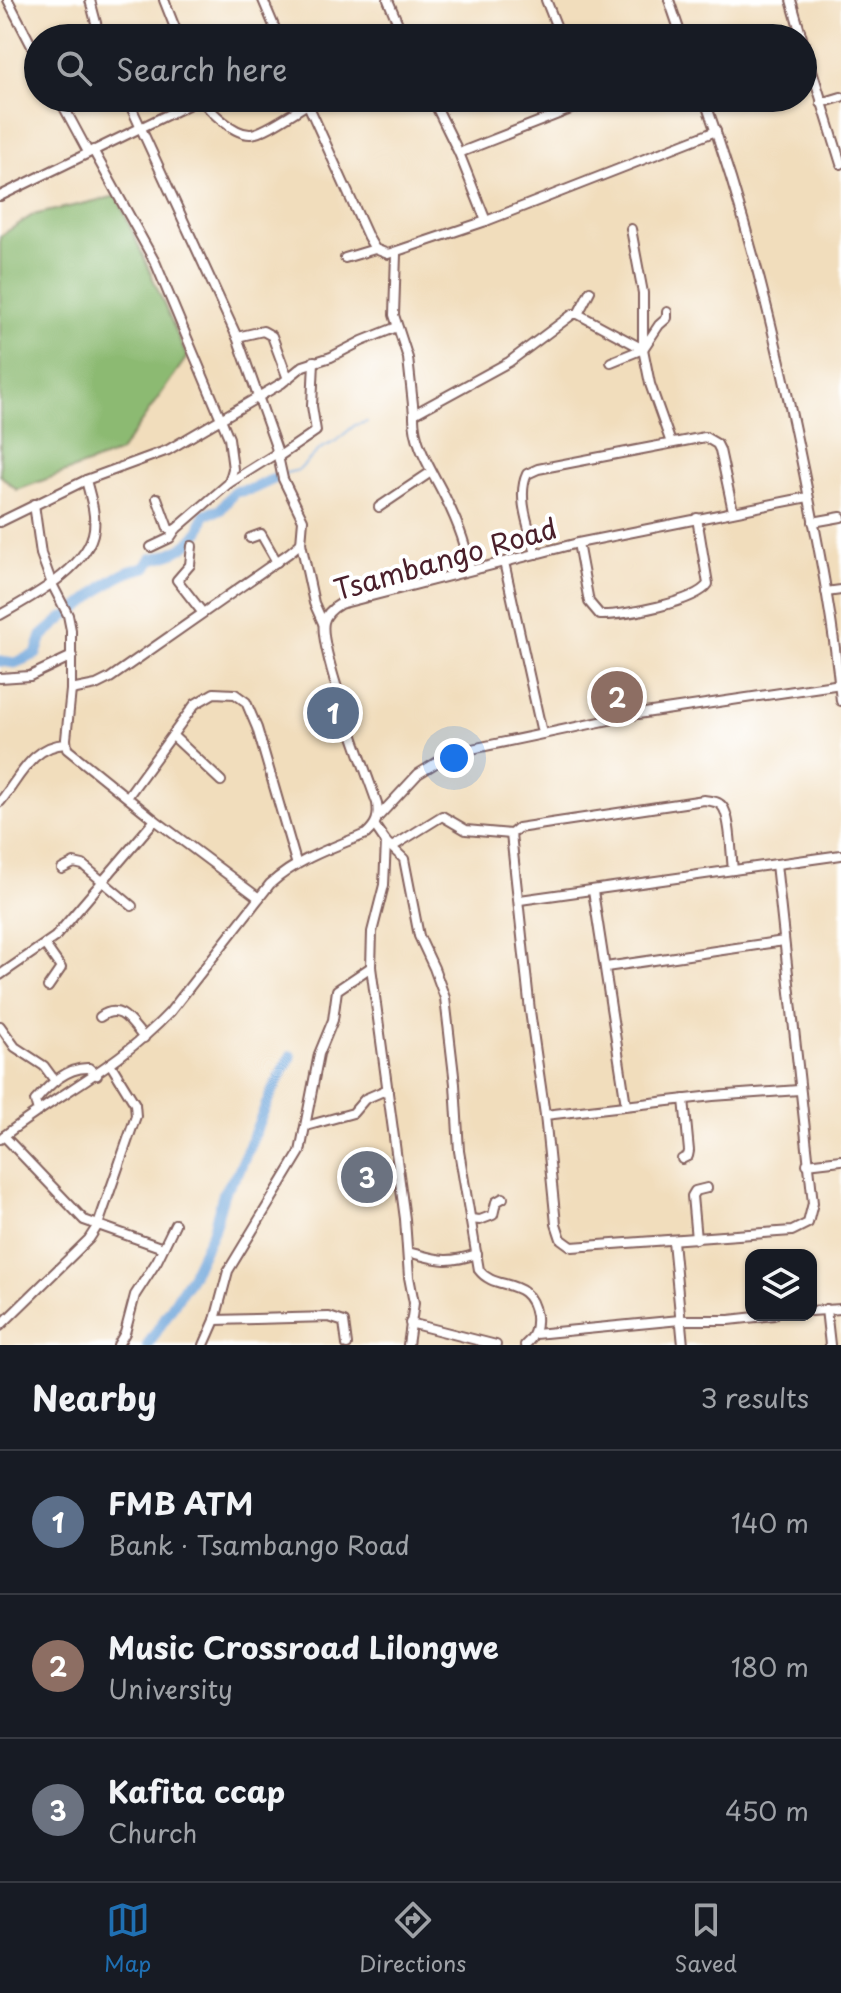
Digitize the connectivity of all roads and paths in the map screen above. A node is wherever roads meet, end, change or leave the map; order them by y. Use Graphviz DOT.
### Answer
graph roads {
  1 [pos="8,0"];
  2 [pos="90,0"];
  3 [pos="164,0"];
  4 [pos="263,0"];
  5 [pos="388,0"];
  6 [pos="546,0"];
  7 [pos="669,0"];
  8 [pos="791,0"];
  9 [pos="96,24"];
  10 [pos="173,24"];
  11 [pos="273,24"];
  12 [pos="398,24"];
  13 [pos="553,24"];
  14 [pos="677,24"];
  15 [pos="798,24"];
  16 [pos="24,31"];
  17 [pos="817,89"];
  18 [pos="841,97"];
  19 [pos="821,103"];
  20 [pos="67,112"];
  21 [pos="133,112"];
  22 [pos="171,112"];
  23 [pos="216,112"];
  24 [pos="289,112"];
  25 [pos="311,112"];
  26 [pos="439,112"];
  27 [pos="558,112"];
  28 [pos="709,112"];
  29 [pos="140,127"];
  30 [pos="716,131"];
  31 [pos="91,151"];
  32 [pos="459,153"];
  33 [pos="841,164"];
  34 [pos="0,196"];
  35 [pos="486,221"];
  36 [pos="631,229"];
  37 [pos="375,249"];
  38 [pos="396,254"];
  39 [pos="345,258"];
  40 [pos="590,291"];
  41 [pos="667,312"];
  42 [pos="578,314"];
  43 [pos="397,327"];
  44 [pos="237,337"];
  45 [pos="643,349"];
  46 [pos="314,361"];
  47 [pos="611,362"];
  48 [pos="288,379"];
  49 [pos="258,396"];
  50 [pos="414,414"];
  51 [pos="221,420"];
  52 [pos="671,443"];
  53 [pos="277,455"];
  54 [pos="431,472"];
  55 [pos="86,480"];
  56 [pos="229,483"];
  57 [pos="808,497"];
  58 [pos="157,498"];
  59 [pos="34,504"];
  60 [pos="379,507"];
  61 [pos="733,511"];
  62 [pos="841,517"];
  63 [pos="697,518"];
  64 [pos="0,522"];
  65 [pos="813,522"];
  66 [pos="176,529"];
  67 [pos="250,538"];
  68 [pos="301,543"];
  69 [pos="578,543"];
  70 [pos="192,546"];
  71 [pos="151,547"];
  72 [pos="536,554"];
  73 [pos="277,562"];
  74 [pos="504,562"];
  75 [pos="470,570"];
  76 [pos="52,584"];
  77 [pos="841,590"];
  78 [pos="826,592"];
  79 [pos="202,612"];
  80 [pos="0,615"];
  81 [pos="323,624"];
  82 [pos="836,624"];
  83 [pos="72,656"];
  84 [pos="0,678"];
  85 [pos="840,685"];
  86 [pos="71,690"];
  87 [pos="841,701"];
  88 [pos="542,733"];
  89 [pos="173,736"];
  90 [pos="66,744"];
  91 [pos="221,781"];
  92 [pos="15,782"];
  93 [pos="0,786"];
  94 [pos="128,796"];
  95 [pos="0,802"];
  96 [pos="379,816"];
  97 [pos="155,820"];
  98 [pos="375,826"];
  99 [pos="511,834"];
  100 [pos="389,845"];
  101 [pos="841,855"];
  102 [pos="296,862"];
  103 [pos="776,864"];
  104 [pos="62,869"];
  105 [pos="733,870"];
  106 [pos="102,881"];
  107 [pos="593,891"];
  108 [pos="259,898"];
  109 [pos="520,900"];
  110 [pos="132,906"];
  111 [pos="784,941"];
  112 [pos="45,945"];
  113 [pos="371,967"];
  114 [pos="606,967"];
  115 [pos="0,975"];
  116 [pos="48,987"];
  117 [pos="100,1017"];
  118 [pos="0,1026"];
  119 [pos="144,1038"];
  120 [pos="111,1065"];
  121 [pos="97,1075"];
  122 [pos="55,1081"];
  123 [pos="388,1089"];
  124 [pos="799,1090"];
  125 [pos="684,1099"];
  126 [pos="626,1105"];
  127 [pos="38,1112"];
  128 [pos="545,1115"];
  129 [pos="306,1126"];
  130 [pos="3,1134"];
  131 [pos="682,1159"];
  132 [pos="841,1160"];
  133 [pos="807,1164"];
  134 [pos="707,1188"];
  135 [pos="503,1198"];
  136 [pos="470,1219"];
  137 [pos="175,1224"];
  138 [pos="98,1225"];
  139 [pos="696,1239"];
  140 [pos="673,1241"];
  141 [pos="163,1248"];
  142 [pos="408,1252"];
  143 [pos="477,1254"];
  144 [pos="826,1309"];
  145 [pos="841,1309"];
  146 [pos="817,1310"];
  147 [pos="745,1318"];
  148 [pos="215,1320"];
  149 [pos="680,1320"];
  150 [pos="410,1323"];
  151 [pos="0,1326"];
  152 [pos="535,1334"];
  153 [pos="529,1344"];
  154 [pos="118,1345"];
  155 [pos="204,1345"];
  156 [pos="347,1345"];
  157 [pos="408,1345"];
  158 [pos="496,1345"];
  159 [pos="683,1345"];
  160 [pos="830,1345"];
  1 -- 16 [label="street"];
  2 -- 9 [label="street"];
  3 -- 10 [label="street"];
  4 -- 11 [label="street"];
  5 -- 12 [label="street"];
  6 -- 13 [label="street"];
  7 -- 14 [label="street"];
  8 -- 15 [label="street"];
  17 -- 19 [label="street"];
  18 -- 19 [label="street"];
  19 -- 33 [label="street"];
  20 -- 31 [label="street"];
  21 -- 29 [label="street"];
  22 -- 29 [label="street"];
  23 -- 24 [label="street"];
  25 -- 37 [label="street"];
  26 -- 32 [label="street"];
  27 -- 32 [label="street"];
  28 -- 30 [label="street"];
  29 -- 31 [label="street"];
  29 -- 44 [label="street"];
  30 -- 35 [label="street"];
  30 -- 57 [label="street"];
  31 -- 34 [label="street"];
  31 -- 51 [label="street"];
  32 -- 35 [label="street"];
  35 -- 38 [label="street"];
  36 -- 45 [label="street"];
  37 -- 38 [label="street"];
  37 -- 39 [label="street"];
  38 -- 43 [label="street"];
  40 -- 42 [label="street"];
  41 -- 45 [label="street"];
  42 -- 45 [label="street"];
  42 -- 50 [label="street"];
  43 -- 46 [label="street"];
  43 -- 50 [label="street"];
  44 -- 48 [label="street"];
  44 -- 49 [label="street"];
  45 -- 47 [label="street"];
  45 -- 52 [label="street"];
  46 -- 48 [label="street"];
  46 -- 53 [label="street"];
  48 -- 49 [label="street"];
  49 -- 51 [label="street"];
  49 -- 53 [label="street"];
  50 -- 54 [label="street"];
  51 -- 55 [label="street"];
  51 -- 56 [label="street"];
  52 -- 61 [label="street"];
  52 -- 72 [label="street"];
  53 -- 56 [label="street"];
  53 -- 68 [label="street"];
  54 -- 60 [label="street"];
  54 -- 75 [label="street"];
  55 -- 59 [label="street"];
  55 -- 76 [label="street"];
  56 -- 66 [label="street"];
  57 -- 61 [label="street, Tsambango Road"];
  57 -- 65 [label="street"];
  58 -- 66 [label="street"];
  59 -- 64 [label="street"];
  59 -- 76 [label="street"];
  61 -- 63 [label="street, Tsambango Road"];
  62 -- 65 [label="street"];
  63 -- 69 [label="street, Tsambango Road"];
  63 -- 69 [label="street"];
  65 -- 78 [label="street"];
  66 -- 71 [label="street"];
  67 -- 73 [label="street"];
  68 -- 73 [label="street"];
  68 -- 81 [label="street"];
  69 -- 72 [label="street, Tsambango Road"];
  70 -- 79 [label="street"];
  72 -- 74 [label="street, Tsambango Road"];
  73 -- 79 [label="street"];
  74 -- 75 [label="street, Tsambango Road"];
  74 -- 88 [label="street"];
  75 -- 81 [label="street, Tsambango Road"];
  76 -- 80 [label="street"];
  76 -- 83 [label="street"];
  77 -- 78 [label="street"];
  78 -- 82 [label="street"];
  79 -- 86 [label="street"];
  81 -- 96 [label="street, Tsambango Road"];
  82 -- 85 [label="street"];
  83 -- 84 [label="street"];
  83 -- 86 [label="street"];
  85 -- 87 [label="street"];
  85 -- 88 [label="street"];
  86 -- 90 [label="street"];
  88 -- 96 [label="street"];
  89 -- 91 [label="street"];
  89 -- 94 [label="street"];
  89 -- 102 [label="street"];
  90 -- 92 [label="street"];
  90 -- 94 [label="street"];
  92 -- 93 [label="street"];
  92 -- 95 [label="street"];
  94 -- 97 [label="street"];
  96 -- 98 [label="street"];
  97 -- 106 [label="street"];
  97 -- 108 [label="street"];
  98 -- 100 [label="street"];
  98 -- 102 [label="street"];
  99 -- 100 [label="street"];
  99 -- 105 [label="street"];
  99 -- 109 [label="street"];
  100 -- 113 [label="street"];
  100 -- 136 [label="street"];
  101 -- 103 [label="street"];
  102 -- 108 [label="street"];
  103 -- 105 [label="street"];
  103 -- 111 [label="street"];
  104 -- 106 [label="street"];
  105 -- 107 [label="street"];
  106 -- 110 [label="street"];
  106 -- 112 [label="street"];
  107 -- 109 [label="street"];
  107 -- 114 [label="street"];
  108 -- 119 [label="street"];
  109 -- 128 [label="street"];
  111 -- 114 [label="street"];
  111 -- 124 [label="street"];
  112 -- 115 [label="street"];
  112 -- 116 [label="street"];
  113 -- 123 [label="street"];
  113 -- 129 [label="street"];
  114 -- 126 [label="street"];
  117 -- 119 [label="street"];
  118 -- 122 [label="street"];
  119 -- 120 [label="street"];
  120 -- 121 [label="street"];
  120 -- 138 [label="street"];
  121 -- 122 [label="street"];
  121 -- 127 [label="street"];
  122 -- 127 [label="street"];
  123 -- 129 [label="street"];
  123 -- 142 [label="street"];
  124 -- 125 [label="street"];
  124 -- 133 [label="street"];
  125 -- 126 [label="street"];
  125 -- 131 [label="street"];
  126 -- 128 [label="street"];
  127 -- 130 [label="street"];
  128 -- 140 [label="street"];
  129 -- 148 [label="street"];
  130 -- 138 [label="street"];
  132 -- 133 [label="street"];
  133 -- 139 [label="street"];
  134 -- 139 [label="street"];
  135 -- 136 [label="street"];
  136 -- 143 [label="street"];
  137 -- 141 [label="street"];
  138 -- 141 [label="street"];
  138 -- 151 [label="street"];
  139 -- 140 [label="street"];
  140 -- 149 [label="street"];
  141 -- 154 [label="street"];
  142 -- 143 [label="street"];
  142 -- 150 [label="street"];
  143 -- 152 [label="street"];
  144 -- 145 [label="street"];
  144 -- 146 [label="street"];
  144 -- 160 [label="street"];
  147 -- 149 [label="street"];
  148 -- 155 [label="street"];
  148 -- 156 [label="street"];
  149 -- 152 [label="street"];
  149 -- 159 [label="street"];
  150 -- 157 [label="street"];
  150 -- 158 [label="street"];
  152 -- 153 [label="street"];
}
